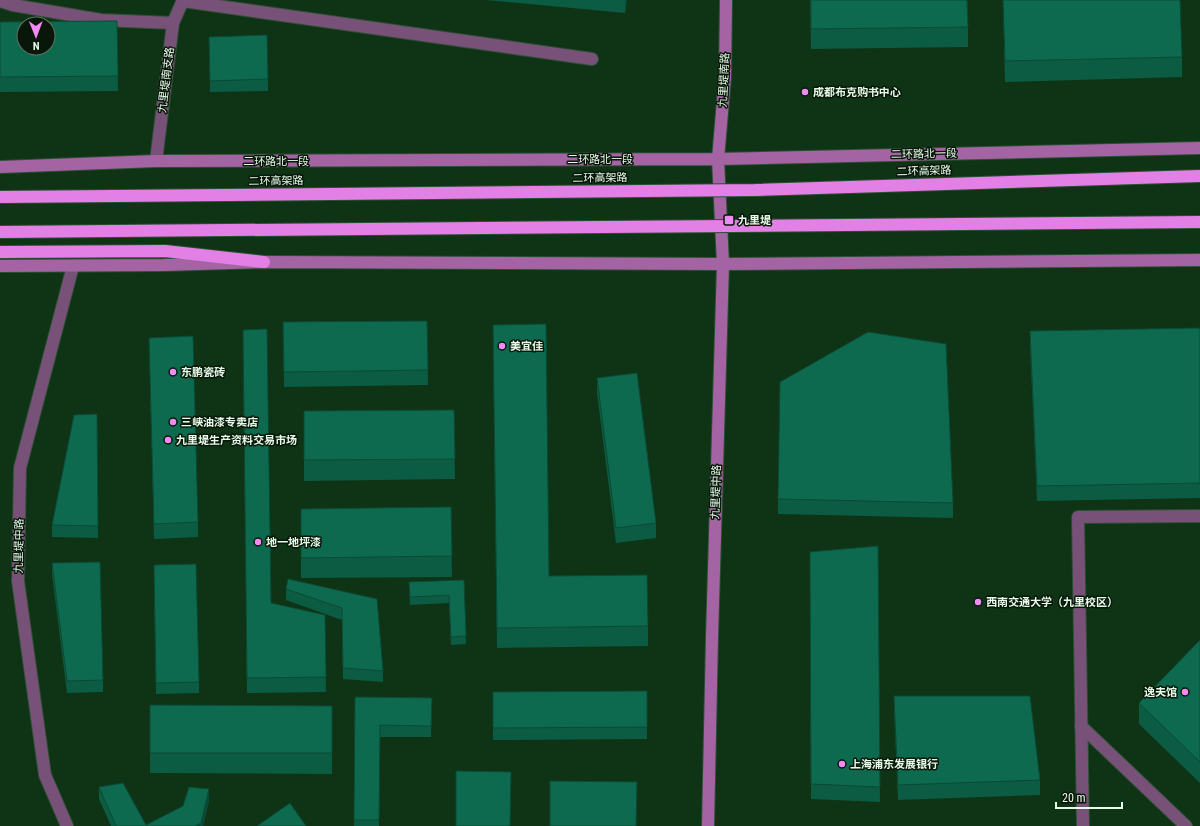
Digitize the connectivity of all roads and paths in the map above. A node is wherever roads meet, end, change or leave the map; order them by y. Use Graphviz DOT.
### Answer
graph roads {
  1 [pos="183,0"];
  2 [pos="726,0"];
  3 [pos="0,1"];
  4 [pos="173,23"];
  5 [pos="592,59"];
  6 [pos="1200,148"];
  7 [pos="718,159"];
  8 [pos="156,161"];
  9 [pos="0,167"];
  10 [pos="1200,176"];
  11 [pos="0,197"];
  12 [pos="1200,222"];
  13 [pos="0,232"];
  14 [pos="0,252"];
  15 [pos="1200,260"];
  16 [pos="264,262"];
  17 [pos="723,264"];
  18 [pos="0,266"];
  19 [pos="73,266"];
  20 [pos="1200,516"];
  21 [pos="1081,726"];
  22 [pos="67,826"];
  23 [pos="708,826"];
  24 [pos="1083,826"];
  25 [pos="1186,826"];
  1 -- 4 [label="street, 九里堤南支路"];
  1 -- 5 [label="street"];
  2 -- 7 [label="main road, 九里堤南路"];
  3 -- 4 [label="street"];
  4 -- 8 [label="street, 九里堤南支路"];
  6 -- 7 [label="main road, 二环路北一段"];
  7 -- 8 [label="main road, 二环路北一段"];
  7 -- 17 [label="main road, 九里堤中路"];
  8 -- 9 [label="main road, 二环路北一段"];
  10 -- 11 [label="highway, 二环高架路, bridge"];
  12 -- 13 [label="highway, bridge"];
  14 -- 16 [label="highway"];
  15 -- 17 [label="main road"];
  16 -- 17 [label="main road"];
  16 -- 19 [label="main road"];
  17 -- 23 [label="main road, 九里堤中路"];
  18 -- 19 [label="main road"];
  19 -- 22 [label="street, 九里堤中路"];
  20 -- 21 [label="street"];
  21 -- 24 [label="street"];
  21 -- 25 [label="street"];
}
